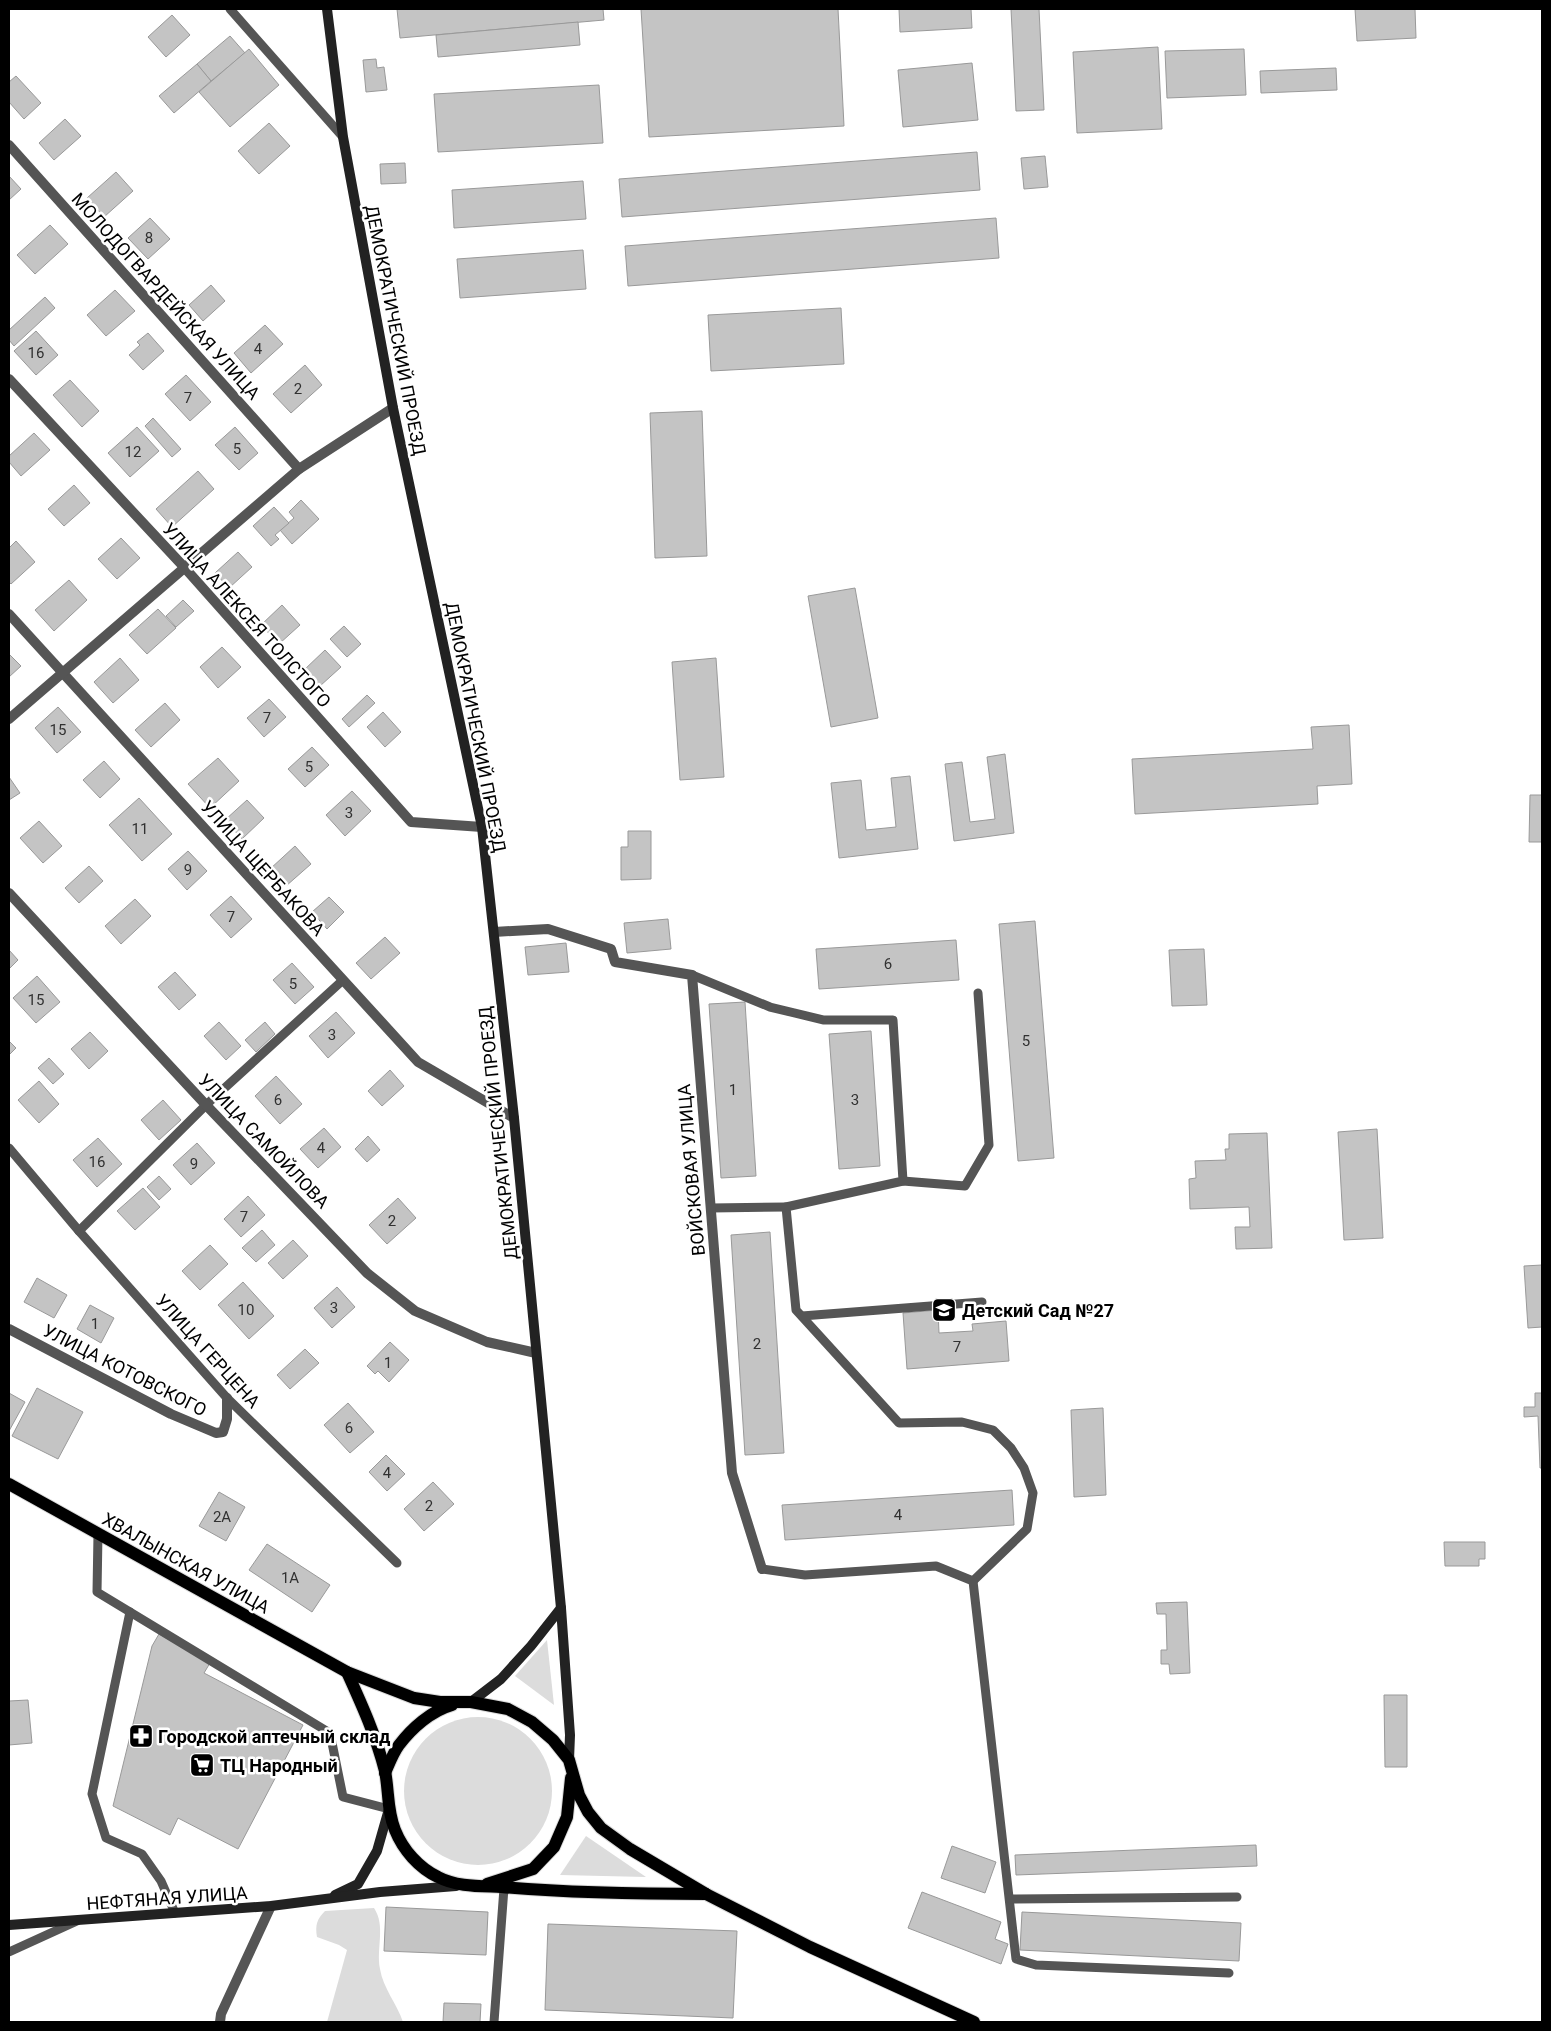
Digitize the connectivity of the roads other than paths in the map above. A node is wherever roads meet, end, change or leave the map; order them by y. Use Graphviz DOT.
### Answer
graph roads {
  1 [pos="230,9"];
  2 [pos="327,9"];
  3 [pos="343,136"];
  4 [pos="9,145"];
  5 [pos="9,379"];
  6 [pos="393,408"];
  7 [pos="299,469"];
  8 [pos="184,567"];
  9 [pos="9,614"];
  10 [pos="62,672"];
  11 [pos="9,719"];
  12 [pos="482,827"];
  13 [pos="9,892"];
  14 [pos="494,932"];
  15 [pos="692,976"];
  16 [pos="343,980"];
  17 [pos="978,993"];
  18 [pos="206,1105"];
  19 [pos="514,1118"];
  20 [pos="9,1148"];
  21 [pos="902,1181"];
  22 [pos="786,1207"];
  23 [pos="711,1208"];
  24 [pos="79,1232"];
  25 [pos="982,1302"];
  26 [pos="802,1316"];
  27 [pos="9,1329"];
  28 [pos="536,1352"];
  29 [pos="227,1398"];
  30 [pos="9,1484"];
  31 [pos="98,1534"];
  32 [pos="397,1563"];
  33 [pos="762,1569"];
  34 [pos="973,1580"];
  35 [pos="561,1608"];
  36 [pos="130,1612"];
  37 [pos="346,1672"];
  38 [pos="465,1702"];
  39 [pos="571,1765"];
  40 [pos="385,1773"];
  41 [pos="388,1810"];
  42 [pos="462,1885"];
  43 [pos="481,1886"];
  44 [pos="504,1888"];
  45 [pos="706,1894"];
  46 [pos="1238,1897"];
  47 [pos="327,1899"];
  48 [pos="1011,1899"];
  49 [pos="271,1906"];
  50 [pos="175,1913"];
  51 [pos="79,1920"];
  52 [pos="9,1925"];
  53 [pos="9,1952"];
  54 [pos="1229,1973"];
  55 [pos="220,2022"];
  56 [pos="494,2022"];
  57 [pos="974,2022"];
  1 -- 3 [label="lane"];
  2 -- 3 [label="main road, ДЕМОКРАТИЧЕСКИЙ ПРОЕЗД"];
  3 -- 6 [label="main road, ДЕМОКРАТИЧЕСКИЙ ПРОЕЗД"];
  4 -- 7 [label="street, МОЛОДОГВАРДЕЙСКАЯ УЛИЦА"];
  5 -- 8 [label="street, УЛИЦА АЛЕКСЕЯ ТОЛСТОГО"];
  6 -- 7 [label="street"];
  6 -- 12 [label="main road, ДЕМОКРАТИЧЕСКИЙ ПРОЕЗД"];
  7 -- 8 [label="street"];
  8 -- 10 [label="street"];
  8 -- 12 [label="street, УЛИЦА АЛЕКСЕЯ ТОЛСТОГО"];
  9 -- 10 [label="street, УЛИЦА ЩЕРБАКОВА"];
  10 -- 11 [label="street"];
  10 -- 16 [label="street, УЛИЦА ЩЕРБАКОВА"];
  12 -- 14 [label="main road, ДЕМОКРАТИЧЕСКИЙ ПРОЕЗД"];
  13 -- 18 [label="street, УЛИЦА САМОЙЛОВА"];
  14 -- 15 [label="street"];
  14 -- 19 [label="main road, ДЕМОКРАТИЧЕСКИЙ ПРОЕЗД"];
  15 -- 21 [label="lane"];
  15 -- 23 [label="street, ВОЙСКОВАЯ УЛИЦА"];
  16 -- 18 [label="lane"];
  16 -- 19 [label="street, УЛИЦА ЩЕРБАКОВА"];
  17 -- 21 [label="lane"];
  18 -- 24 [label="lane"];
  18 -- 28 [label="street, УЛИЦА САМОЙЛОВА"];
  19 -- 28 [label="main road, ДЕМОКРАТИЧЕСКИЙ ПРОЕЗД"];
  20 -- 24 [label="lane, УЛИЦА ГЕРЦЕНА"];
  21 -- 22 [label="lane"];
  22 -- 23 [label="lane"];
  22 -- 26 [label="lane"];
  23 -- 33 [label="street, ВОЙСКОВАЯ УЛИЦА"];
  24 -- 29 [label="lane, УЛИЦА ГЕРЦЕНА"];
  25 -- 26 [label="lane"];
  26 -- 34 [label="lane"];
  27 -- 29 [label="street, УЛИЦА КОТОВСКОГО"];
  28 -- 35 [label="main road, ДЕМОКРАТИЧЕСКИЙ ПРОЕЗД"];
  29 -- 32 [label="lane, УЛИЦА ГЕРЦЕНА"];
  30 -- 31 [label="main road, ХВАЛЫНСКАЯ УЛИЦА"];
  31 -- 36 [label="lane"];
  31 -- 37 [label="main road, ХВАЛЫНСКАЯ УЛИЦА"];
  33 -- 34 [label="lane"];
  34 -- 48 [label="lane"];
  35 -- 38 [label="main road"];
  35 -- 39 [label="main road, ДЕМОКРАТИЧЕСКИЙ ПРОЕЗД"];
  36 -- 41 [label="lane"];
  36 -- 50 [label="lane"];
  37 -- 38 [label="main road, ХВАЛЫНСКАЯ УЛИЦА"];
  37 -- 40 [label="main road"];
  38 -- 39 [label="main road, ХВАЛЫНСКАЯ УЛИЦА"];
  38 -- 40 [label="main road"];
  39 -- 43 [label="main road"];
  39 -- 45 [label="main road"];
  40 -- 41 [label="main road"];
  41 -- 42 [label="main road"];
  41 -- 47 [label="main road"];
  42 -- 43 [label="main road"];
  42 -- 47 [label="main road, НЕФТЯНАЯ УЛИЦА"];
  43 -- 44 [label="main road"];
  44 -- 45 [label="main road"];
  44 -- 56 [label="lane"];
  45 -- 57 [label="main road"];
  46 -- 48 [label="lane"];
  47 -- 49 [label="main road, НЕФТЯНАЯ УЛИЦА"];
  48 -- 54 [label="lane"];
  49 -- 50 [label="main road, НЕФТЯНАЯ УЛИЦА"];
  49 -- 55 [label="street"];
  50 -- 51 [label="main road, НЕФТЯНАЯ УЛИЦА"];
  51 -- 52 [label="main road, НЕФТЯНАЯ УЛИЦА"];
  51 -- 53 [label="lane"];
}
